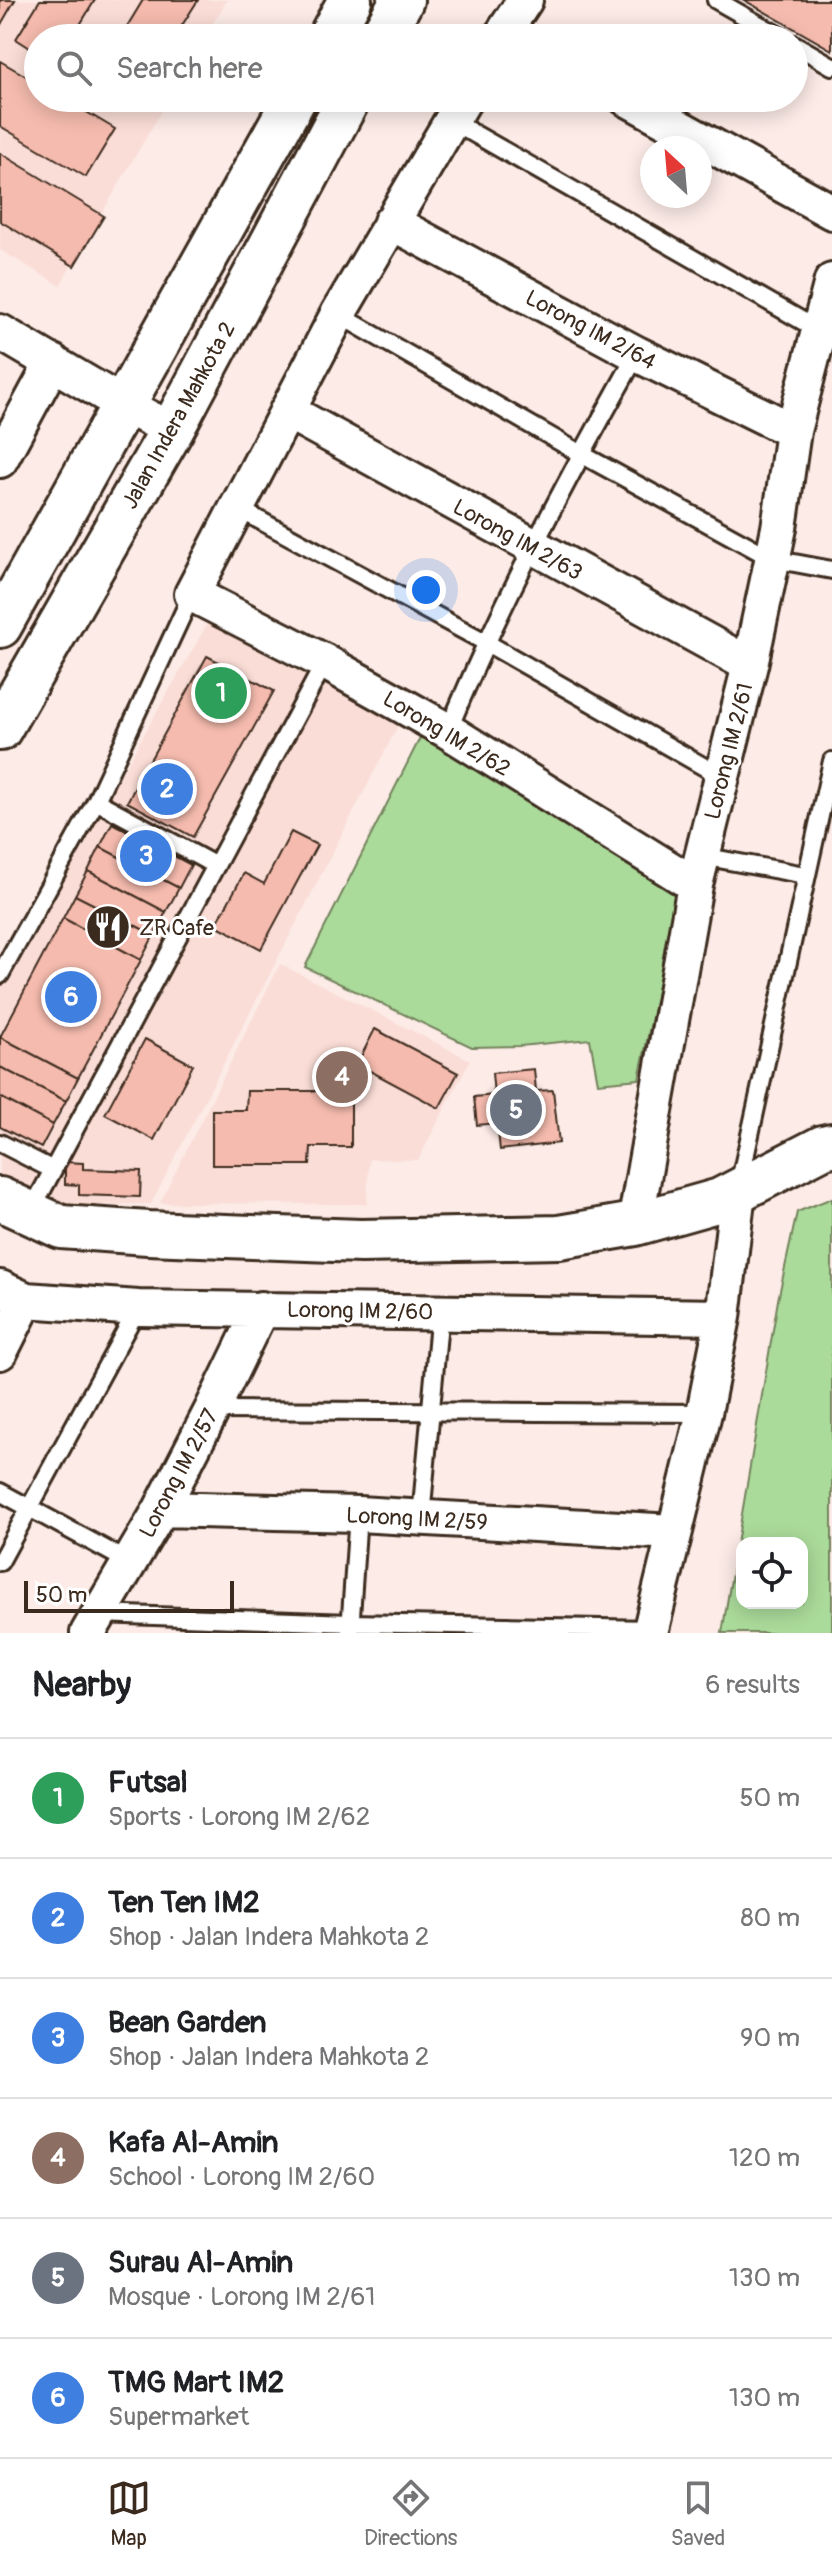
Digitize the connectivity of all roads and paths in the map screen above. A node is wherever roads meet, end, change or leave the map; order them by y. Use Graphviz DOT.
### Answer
graph roads {
  1 [pos="350,0"];
  2 [pos="402,0"];
  3 [pos="525,0"];
  4 [pos="716,0"];
  5 [pos="337,24"];
  6 [pos="389,24"];
  7 [pos="513,24"];
  8 [pos="758,24"];
  9 [pos="808,52"];
  10 [pos="832,66"];
  11 [pos="287,112"];
  12 [pos="342,112"];
  13 [pos="458,112"];
  14 [pos="462,112"];
  15 [pos="651,112"];
  16 [pos="832,212"];
  17 [pos="391,222"];
  18 [pos="832,281"];
  19 [pos="338,314"];
  20 [pos="820,331"];
  21 [pos="0,332"];
  22 [pos="637,354"];
  23 [pos="53,362"];
  24 [pos="124,405"];
  25 [pos="287,411"];
  26 [pos="172,430"];
  27 [pos="793,431"];
  28 [pos="581,454"];
  29 [pos="0,460"];
  30 [pos="237,508"];
  31 [pos="532,547"];
  32 [pos="773,559"];
  33 [pos="832,570"];
  34 [pos="192,594"];
  35 [pos="0,626"];
  36 [pos="485,642"];
  37 [pos="325,662"];
  38 [pos="750,665"];
  39 [pos="0,729"];
  40 [pos="448,731"];
  41 [pos="832,761"];
  42 [pos="722,777"];
  43 [pos="96,801"];
  44 [pos="216,866"];
  45 [pos="698,870"];
  46 [pos="805,875"];
  47 [pos="0,975"];
  48 [pos="829,1142"];
  49 [pos="0,1143"];
  50 [pos="53,1170"];
  51 [pos="738,1192"];
  52 [pos="14,1206"];
  53 [pos="635,1224"];
  54 [pos="13,1294"];
  55 [pos="138,1308"];
  56 [pos="261,1309"];
  57 [pos="440,1311"];
  58 [pos="723,1317"];
  59 [pos="0,1352"];
  60 [pos="212,1410"];
  61 [pos="430,1413"];
  62 [pos="704,1413"];
  63 [pos="0,1492"];
  64 [pos="30,1508"];
  65 [pos="161,1509"];
  66 [pos="358,1514"];
  67 [pos="421,1517"];
  68 [pos="673,1532"];
  69 [pos="0,1562"];
  70 [pos="129,1562"];
  71 [pos="93,1624"];
  72 [pos="350,1628"];
  73 [pos="650,1631"];
  1 -- 5 [label="street"];
  2 -- 6 [label="street"];
  3 -- 7 [label="street"];
  4 -- 8 [label="lane"];
  9 -- 10 [label="lane"];
  11 -- 24 [label="street"];
  12 -- 26 [label="street, Jalan Indera Mahkota 2"];
  13 -- 17 [label="street"];
  14 -- 20 [label="lane"];
  15 -- 16 [label="street"];
  17 -- 19 [label="street"];
  17 -- 22 [label="street, Lorong IM 2/64"];
  18 -- 20 [label="street, Lorong IM 2/61"];
  19 -- 25 [label="street"];
  19 -- 28 [label="lane"];
  20 -- 27 [label="street, Lorong IM 2/61"];
  21 -- 23 [label="street"];
  22 -- 27 [label="street, Lorong IM 2/64"];
  22 -- 28 [label="lane"];
  23 -- 24 [label="street"];
  23 -- 29 [label="street"];
  24 -- 26 [label="street"];
  24 -- 35 [label="street"];
  25 -- 30 [label="street"];
  25 -- 31 [label="street, Lorong IM 2/63"];
  26 -- 39 [label="street, Jalan Indera Mahkota 2"];
  27 -- 32 [label="street, Lorong IM 2/61"];
  28 -- 31 [label="lane"];
  28 -- 32 [label="lane"];
  30 -- 34 [label="street"];
  30 -- 36 [label="lane"];
  31 -- 36 [label="lane"];
  31 -- 38 [label="street, Lorong IM 2/63"];
  32 -- 33 [label="lane"];
  32 -- 38 [label="street, Lorong IM 2/61"];
  34 -- 37 [label="street, Lorong IM 2/62"];
  34 -- 43 [label="lane"];
  36 -- 40 [label="lane"];
  36 -- 42 [label="lane"];
  37 -- 40 [label="street, Lorong IM 2/62"];
  37 -- 44 [label="lane"];
  38 -- 42 [label="street, Lorong IM 2/61"];
  40 -- 45 [label="street, Lorong IM 2/62"];
  41 -- 46 [label="lane"];
  42 -- 45 [label="street, Lorong IM 2/61"];
  43 -- 44 [label="lane"];
  43 -- 47 [label="lane"];
  44 -- 50 [label="lane"];
  45 -- 46 [label="lane"];
  45 -- 53 [label="street, Lorong IM 2/61"];
  46 -- 51 [label="lane"];
  48 -- 51 [label="street"];
  49 -- 50 [label="lane"];
  50 -- 52 [label="lane"];
  51 -- 53 [label="street"];
  51 -- 58 [label="street"];
  52 -- 53 [label="street"];
  54 -- 55 [label="street, Lorong IM 2/60"];
  54 -- 59 [label="street"];
  55 -- 56 [label="street, Lorong IM 2/60"];
  55 -- 64 [label="lane"];
  56 -- 57 [label="street, Lorong IM 2/60"];
  56 -- 60 [label="street, Lorong IM 2/57"];
  57 -- 58 [label="street, Lorong IM 2/60"];
  57 -- 61 [label="lane"];
  58 -- 62 [label="street"];
  60 -- 61 [label="lane"];
  60 -- 65 [label="street, Lorong IM 2/57"];
  61 -- 62 [label="lane"];
  61 -- 67 [label="lane"];
  62 -- 68 [label="street"];
  63 -- 64 [label="lane"];
  64 -- 69 [label="lane"];
  64 -- 70 [label="lane"];
  65 -- 66 [label="street, Lorong IM 2/59"];
  65 -- 70 [label="street, Lorong IM 2/57"];
  66 -- 67 [label="street, Lorong IM 2/59"];
  66 -- 72 [label="lane"];
  67 -- 68 [label="street, Lorong IM 2/59"];
  68 -- 73 [label="street"];
  70 -- 71 [label="street, Lorong IM 2/57"];
  71 -- 72 [label="lane"];
  72 -- 73 [label="lane"];
}
